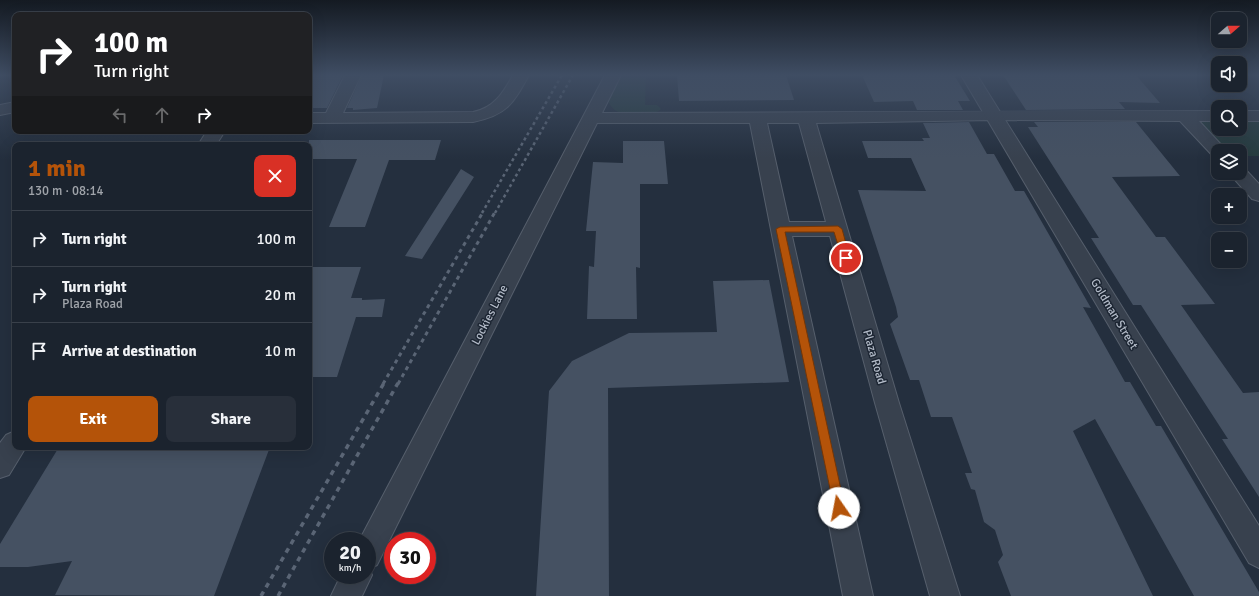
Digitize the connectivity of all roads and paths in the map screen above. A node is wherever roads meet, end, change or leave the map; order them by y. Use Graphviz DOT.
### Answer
graph roads {
  1 [pos="339,103"];
  2 [pos="502,103"];
  3 [pos="599,103"];
  4 [pos="986,103"];
  5 [pos="12,108"];
  6 [pos="0,110"];
  7 [pos="993,115"];
  8 [pos="1186,116"];
  9 [pos="1211,116"];
  10 [pos="1247,116"];
  11 [pos="1259,116"];
  12 [pos="806,117"];
  13 [pos="312,118"];
  14 [pos="332,118"];
  15 [pos="591,118"];
  16 [pos="757,118"];
  17 [pos="1212,144"];
  18 [pos="1244,180"];
  19 [pos="1259,196"];
  20 [pos="780,229"];
  21 [pos="838,229"];
  22 [pos="12,447"];
  23 [pos="0,466"];
  24 [pos="376,537"];
  25 [pos="1259,553"];
  26 [pos="352,584"];
  27 [pos="346,596"];
  28 [pos="858,596"];
  29 [pos="945,596"];
  1 -- 14 [label="street"];
  2 -- 14 [label="street"];
  3 -- 15 [label="street, Lockies Lane"];
  4 -- 7 [label="street, Goldman Street"];
  5 -- 6 [label="street"];
  7 -- 8 [label="street"];
  7 -- 12 [label="street"];
  7 -- 25 [label="street, Goldman Street"];
  8 -- 9 [label="street"];
  8 -- 17 [label="street"];
  10 -- 11 [label="street"];
  12 -- 16 [label="street"];
  12 -- 21 [label="street, Plaza Road"];
  13 -- 14 [label="street"];
  15 -- 16 [label="street"];
  15 -- 24 [label="street, Lockies Lane"];
  16 -- 20 [label="street"];
  18 -- 19 [label="street"];
  20 -- 21 [label="street"];
  20 -- 28 [label="street"];
  21 -- 29 [label="street, Plaza Road"];
  22 -- 23 [label="street"];
  26 -- 27 [label="street"];
}
